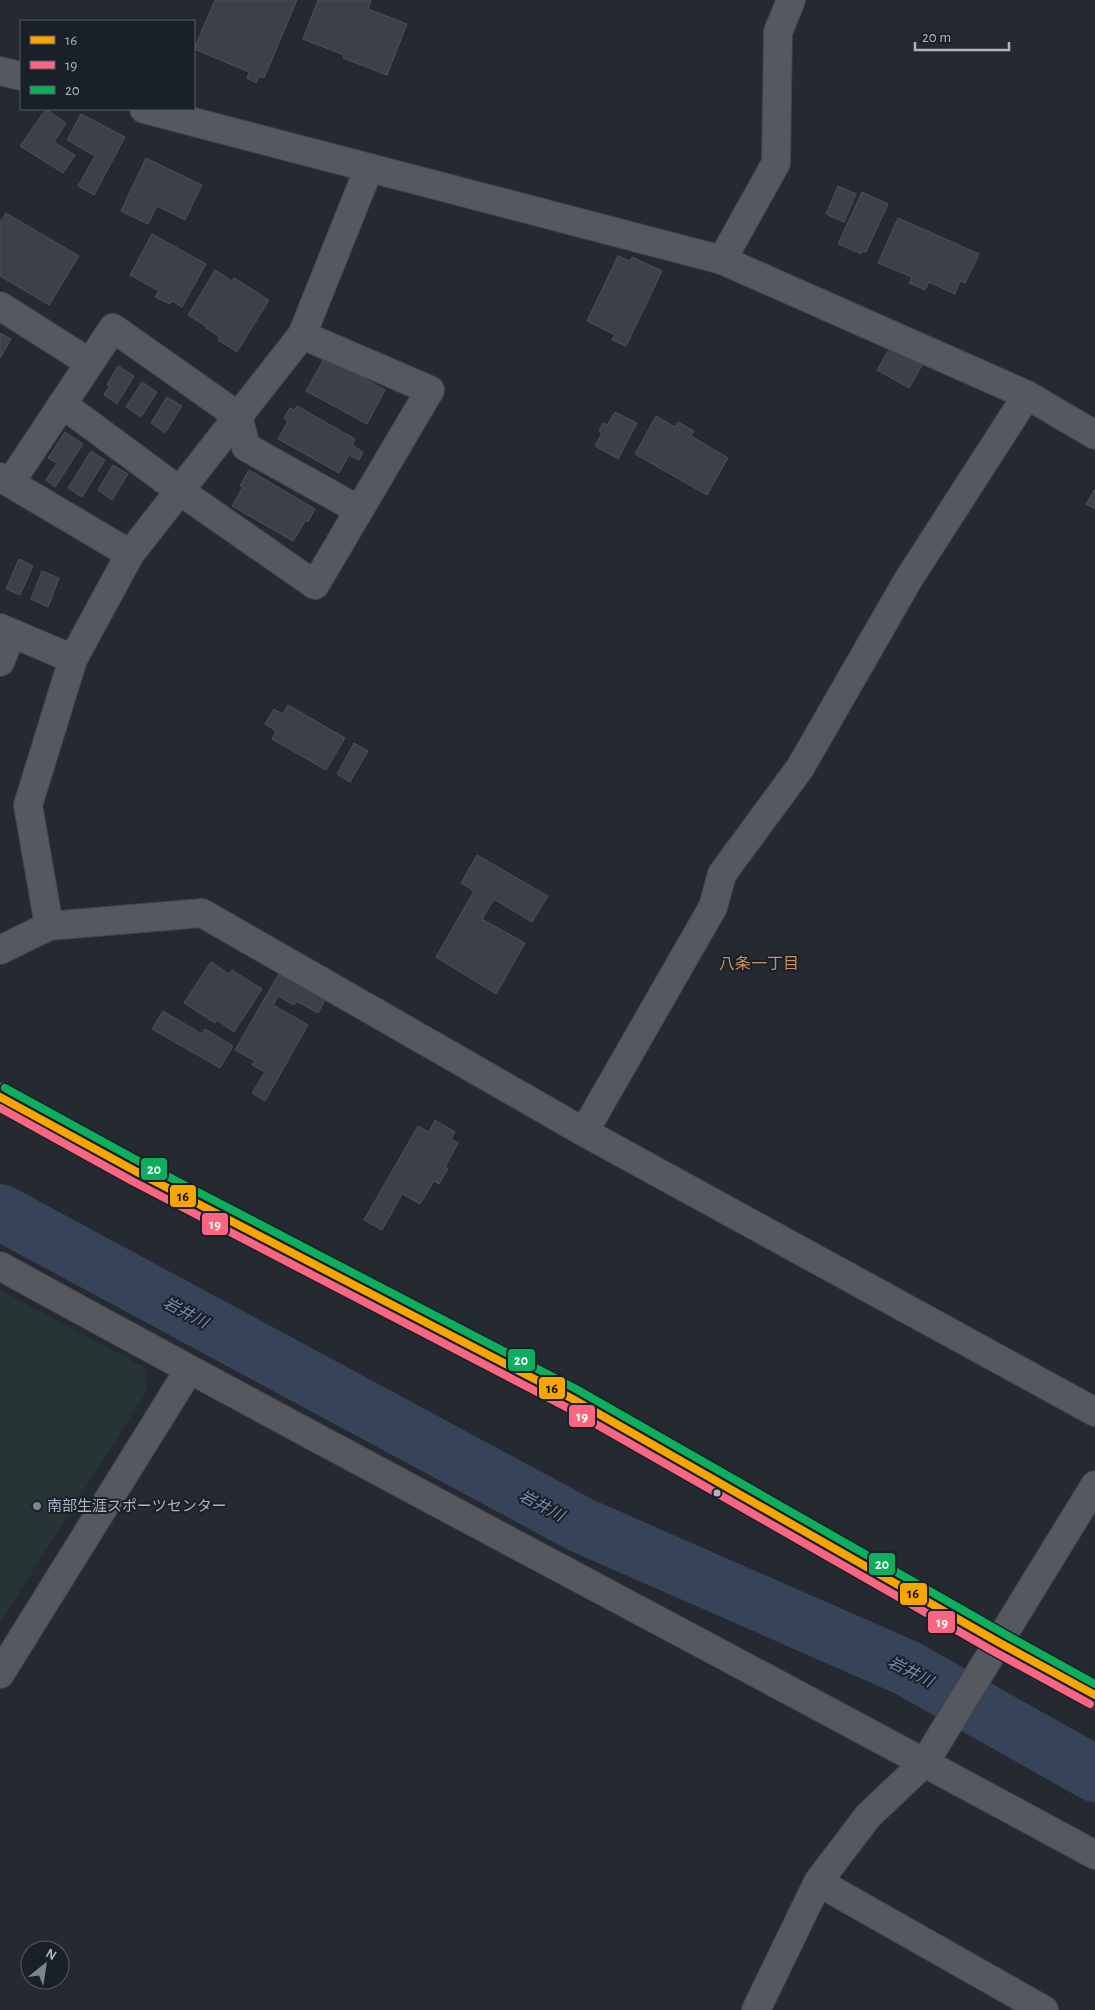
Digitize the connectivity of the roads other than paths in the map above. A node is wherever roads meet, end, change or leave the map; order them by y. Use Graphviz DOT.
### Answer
graph roads {
  1 [pos="791,0"];
  2 [pos="0,71"];
  3 [pos="20,76"];
  4 [pos="148,110"];
  5 [pos="369,168"];
  6 [pos="722,260"];
  7 [pos="0,306"];
  8 [pos="302,335"];
  9 [pos="90,363"];
  10 [pos="1027,396"];
  11 [pos="62,404"];
  12 [pos="238,416"];
  13 [pos="1095,435"];
  14 [pos="5,480"];
  15 [pos="180,491"];
  16 [pos="359,510"];
  17 [pos="130,554"];
  18 [pos="6,630"];
  19 [pos="72,659"];
  20 [pos="0,662"];
  21 [pos="49,926"];
  22 [pos="0,950"];
  23 [pos="0,1096"];
  24 [pos="584,1132"];
  25 [pos="0,1266"];
  26 [pos="189,1370"];
  27 [pos="1095,1412"];
  28 [pos="1095,1485"];
  29 [pos="993,1651"];
  30 [pos="0,1674"];
  31 [pos="1095,1696"];
  32 [pos="929,1756"];
  33 [pos="1095,1855"];
  34 [pos="818,1882"];
  35 [pos="756,2010"];
  36 [pos="1044,2010"];
  1 -- 6 [label="street"];
  2 -- 3 [label="street"];
  4 -- 5 [label="street"];
  5 -- 6 [label="street"];
  5 -- 8 [label="street"];
  6 -- 10 [label="street"];
  7 -- 9 [label="street"];
  8 -- 12 [label="street"];
  8 -- 16 [label="street"];
  9 -- 11 [label="street"];
  9 -- 12 [label="street"];
  10 -- 13 [label="street"];
  10 -- 24 [label="street"];
  11 -- 14 [label="street"];
  11 -- 15 [label="street"];
  12 -- 15 [label="street"];
  12 -- 16 [label="street"];
  14 -- 17 [label="street"];
  15 -- 16 [label="street"];
  15 -- 17 [label="street"];
  17 -- 19 [label="street"];
  18 -- 19 [label="street"];
  18 -- 20 [label="street"];
  19 -- 21 [label="street"];
  21 -- 22 [label="street"];
  21 -- 24 [label="street"];
  23 -- 29 [label="street"];
  24 -- 27 [label="street"];
  25 -- 26 [label="street"];
  26 -- 30 [label="street"];
  26 -- 32 [label="street"];
  28 -- 29 [label="street"];
  29 -- 31 [label="street"];
  29 -- 32 [label="street"];
  32 -- 33 [label="street"];
  32 -- 34 [label="street"];
  34 -- 35 [label="street"];
  34 -- 36 [label="street"];
}
